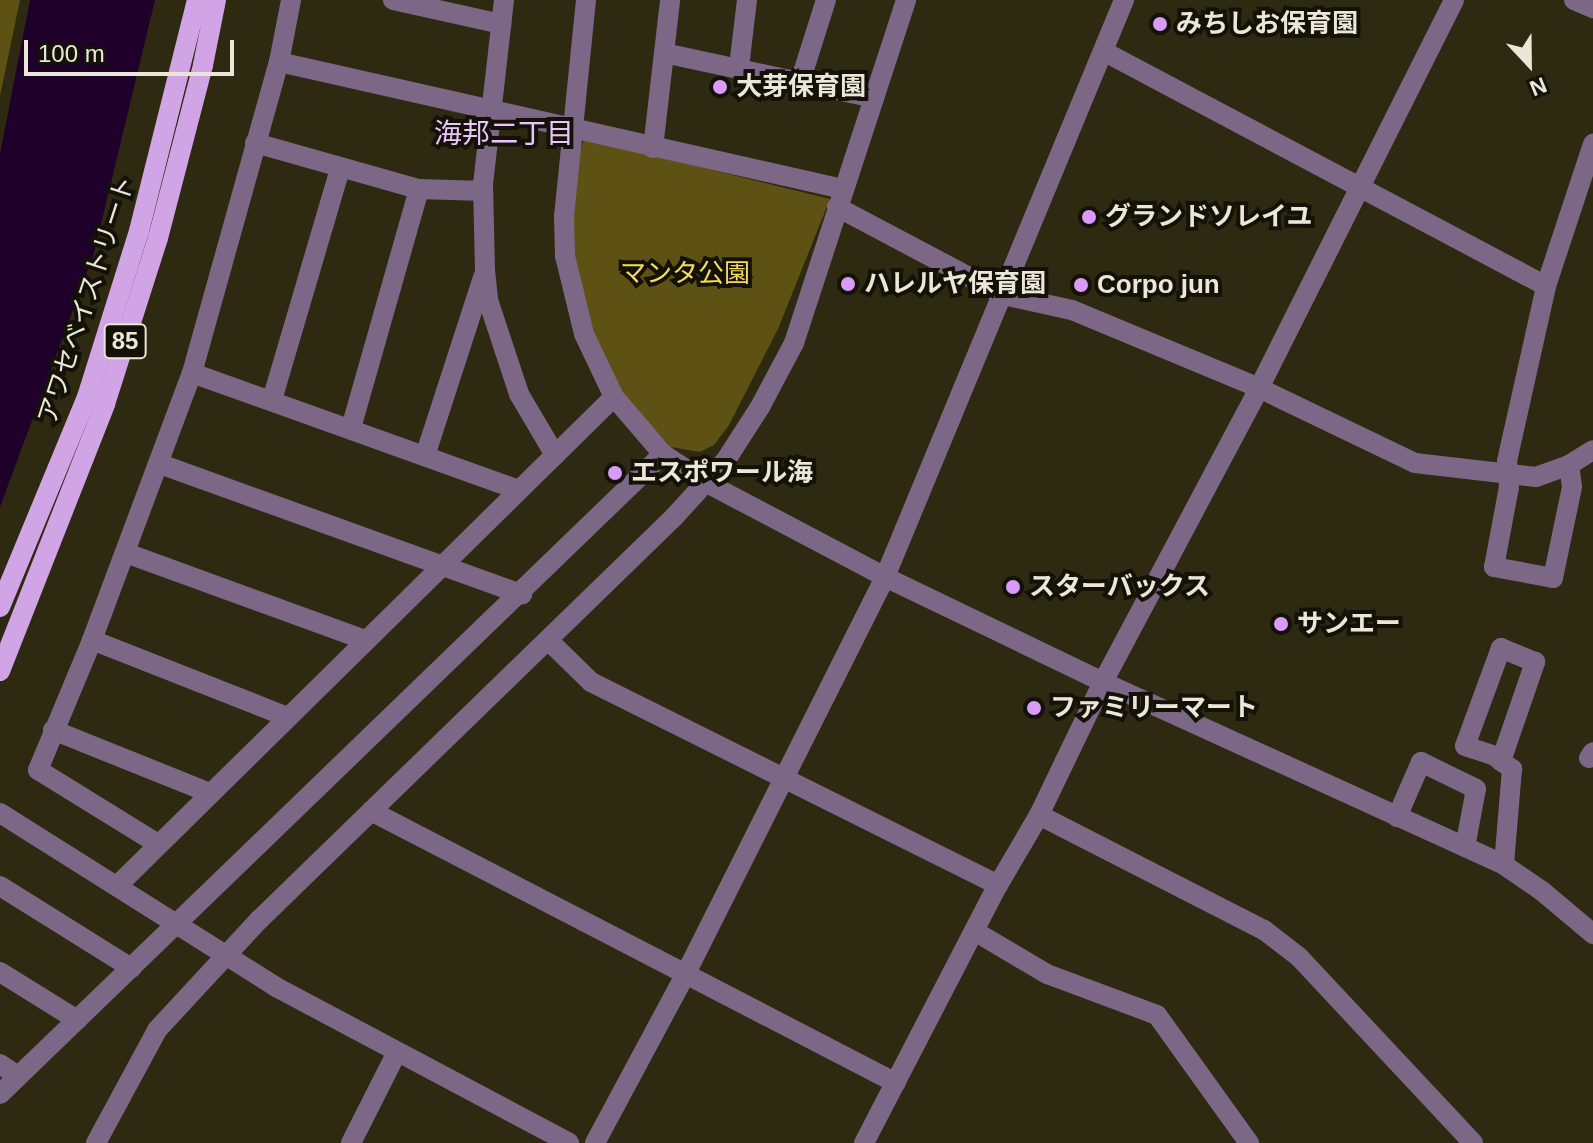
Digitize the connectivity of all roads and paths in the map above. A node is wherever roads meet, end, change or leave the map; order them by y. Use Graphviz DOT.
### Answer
graph roads {
  1 [pos="197,0"];
  2 [pos="216,0"];
  3 [pos="291,0"];
  4 [pos="393,0"];
  5 [pos="504,0"];
  6 [pos="586,0"];
  7 [pos="670,0"];
  8 [pos="747,0"];
  9 [pos="826,0"];
  10 [pos="906,0"];
  11 [pos="1124,0"];
  12 [pos="1454,0"];
  13 [pos="1574,0"];
  14 [pos="427,4"];
  15 [pos="1593,8"];
  16 [pos="501,24"];
  17 [pos="1103,51"];
  18 [pos="664,53"];
  19 [pos="279,62"];
  20 [pos="739,67"];
  21 [pos="800,82"];
  22 [pos="874,98"];
  23 [pos="491,111"];
  24 [pos="572,131"];
  25 [pos="255,143"];
  26 [pos="1593,144"];
  27 [pos="653,148"];
  28 [pos="340,169"];
  29 [pos="1359,186"];
  30 [pos="419,189"];
  31 [pos="483,191"];
  32 [pos="840,198"];
  33 [pos="485,270"];
  34 [pos="1546,286"];
  35 [pos="1003,295"];
  36 [pos="192,373"];
  37 [pos="1259,388"];
  38 [pos="614,397"];
  39 [pos="272,400"];
  40 [pos="351,428"];
  41 [pos="1593,450"];
  42 [pos="663,454"];
  43 [pos="555,455"];
  44 [pos="425,456"];
  45 [pos="160,464"];
  46 [pos="1569,465"];
  47 [pos="1508,475"];
  48 [pos="707,483"];
  49 [pos="519,490"];
  50 [pos="126,553"];
  51 [pos="441,565"];
  52 [pos="885,577"];
  53 [pos="522,594"];
  54 [pos="0,607"];
  55 [pos="92,640"];
  56 [pos="365,640"];
  57 [pos="548,640"];
  58 [pos="0,671"];
  59 [pos="1103,682"];
  60 [pos="287,717"];
  61 [pos="53,730"];
  62 [pos="1501,761"];
  63 [pos="784,776"];
  64 [pos="210,793"];
  65 [pos="371,811"];
  66 [pos="0,813"];
  67 [pos="1039,815"];
  68 [pos="1397,817"];
  69 [pos="158,844"];
  70 [pos="1465,847"];
  71 [pos="1504,865"];
  72 [pos="998,885"];
  73 [pos="0,886"];
  74 [pos="117,886"];
  75 [pos="176,924"];
  76 [pos="976,932"];
  77 [pos="1593,934"];
  78 [pos="227,957"];
  79 [pos="131,968"];
  80 [pos="0,972"];
  81 [pos="686,973"];
  82 [pos="77,1020"];
  83 [pos="397,1052"];
  84 [pos="0,1064"];
  85 [pos="18,1076"];
  86 [pos="896,1083"];
  87 [pos="0,1094"];
  88 [pos="96,1143"];
  89 [pos="351,1143"];
  90 [pos="569,1143"];
  91 [pos="595,1143"];
  92 [pos="864,1143"];
  93 [pos="1249,1143"];
  94 [pos="1473,1143"];
  1 -- 54 [label="main road, アワセベイストリート / 85"];
  2 -- 58 [label="main road, アワセベイストリート / 85"];
  3 -- 19 [label="street"];
  4 -- 14 [label="street"];
  5 -- 16 [label="street"];
  6 -- 24 [label="street"];
  7 -- 18 [label="street"];
  8 -- 20 [label="street"];
  9 -- 21 [label="street"];
  10 -- 22 [label="street"];
  11 -- 17 [label="street"];
  12 -- 29 [label="street"];
  13 -- 15 [label="street"];
  14 -- 16 [label="street"];
  16 -- 23 [label="street"];
  17 -- 29 [label="street"];
  17 -- 35 [label="street"];
  18 -- 20 [label="street"];
  18 -- 27 [label="street"];
  19 -- 23 [label="street"];
  19 -- 25 [label="street"];
  20 -- 21 [label="street"];
  21 -- 22 [label="street"];
  22 -- 32 [label="street"];
  23 -- 24 [label="street"];
  23 -- 31 [label="street"];
  24 -- 27 [label="street"];
  24 -- 38 [label="street"];
  25 -- 28 [label="street"];
  25 -- 36 [label="street"];
  26 -- 34 [label="street"];
  27 -- 32 [label="street"];
  28 -- 30 [label="street"];
  28 -- 39 [label="street"];
  29 -- 34 [label="street"];
  29 -- 37 [label="street"];
  30 -- 31 [label="street"];
  30 -- 40 [label="street"];
  31 -- 33 [label="street"];
  32 -- 35 [label="street"];
  32 -- 48 [label="street"];
  33 -- 43 [label="street"];
  33 -- 44 [label="street"];
  34 -- 47 [label="street"];
  35 -- 37 [label="street"];
  35 -- 52 [label="street"];
  36 -- 39 [label="street"];
  36 -- 45 [label="street"];
  37 -- 47 [label="street"];
  37 -- 59 [label="street"];
  38 -- 42 [label="street"];
  38 -- 43 [label="street"];
  39 -- 40 [label="street"];
  40 -- 44 [label="street"];
  41 -- 46 [label="street"];
  42 -- 48 [label="street"];
  42 -- 53 [label="street"];
  43 -- 49 [label="street"];
  44 -- 49 [label="street"];
  45 -- 50 [label="street"];
  45 -- 51 [label="street"];
  46 -- 47 [label="street"];
  46 -- 47 [label="street"];
  48 -- 52 [label="street"];
  48 -- 57 [label="street"];
  49 -- 51 [label="street"];
  50 -- 55 [label="street"];
  50 -- 56 [label="street"];
  51 -- 53 [label="street"];
  51 -- 56 [label="street"];
  52 -- 59 [label="street"];
  52 -- 63 [label="street"];
  53 -- 75 [label="street"];
  55 -- 60 [label="street"];
  55 -- 61 [label="street"];
  56 -- 60 [label="street"];
  57 -- 63 [label="street"];
  57 -- 65 [label="street"];
  59 -- 67 [label="street"];
  59 -- 68 [label="street"];
  60 -- 64 [label="street"];
  61 -- 64 [label="street"];
  61 -- 69 [label="street"];
  62 -- 62 [label="street"];
  62 -- 71 [label="street"];
  63 -- 72 [label="street"];
  63 -- 81 [label="street"];
  64 -- 69 [label="street"];
  65 -- 78 [label="street"];
  65 -- 81 [label="street"];
  66 -- 74 [label="street"];
  67 -- 72 [label="street"];
  67 -- 94 [label="street"];
  68 -- 70 [label="street"];
  68 -- 70 [label="street"];
  69 -- 74 [label="street"];
  70 -- 71 [label="street"];
  71 -- 77 [label="street"];
  72 -- 76 [label="street"];
  73 -- 79 [label="street"];
  74 -- 75 [label="street"];
  75 -- 78 [label="street"];
  75 -- 79 [label="street"];
  76 -- 86 [label="street"];
  76 -- 93 [label="street"];
  78 -- 83 [label="street"];
  78 -- 88 [label="street"];
  79 -- 82 [label="street"];
  80 -- 82 [label="street"];
  81 -- 86 [label="street"];
  81 -- 91 [label="street"];
  82 -- 85 [label="street"];
  83 -- 89 [label="street"];
  83 -- 90 [label="street"];
  84 -- 85 [label="street"];
  85 -- 87 [label="street"];
  86 -- 92 [label="street"];
}
